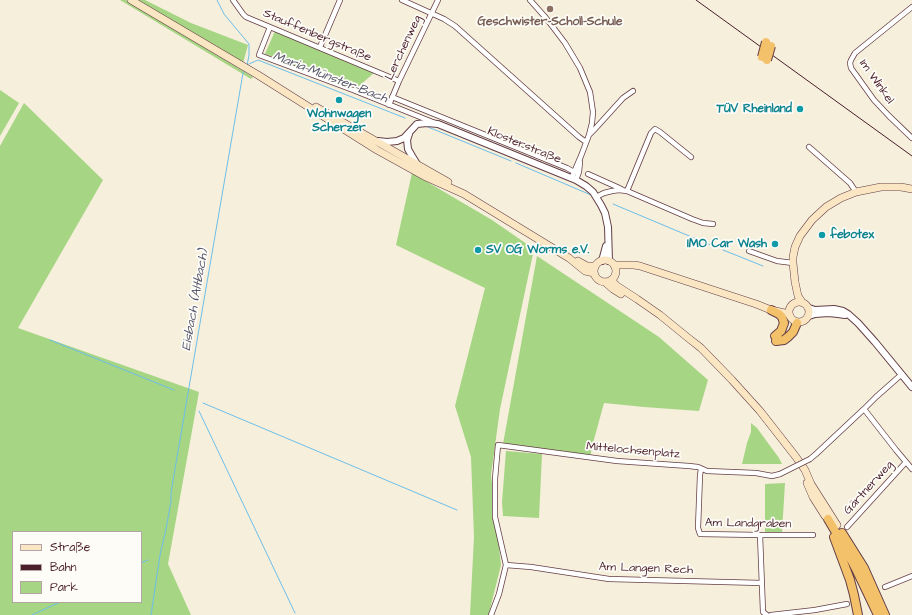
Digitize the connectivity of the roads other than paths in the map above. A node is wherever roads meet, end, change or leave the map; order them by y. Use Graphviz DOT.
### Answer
graph roads {
  1 [pos="131,0"];
  2 [pos="233,0"];
  3 [pos="340,0"];
  4 [pos="402,0"];
  5 [pos="438,0"];
  6 [pos="530,0"];
  7 [pos="912,7"];
  8 [pos="432,14"];
  9 [pos="270,27"];
  10 [pos="769,44"];
  11 [pos="320,47"];
  12 [pos="764,59"];
  13 [pos="258,75"];
  14 [pos="399,81"];
  15 [pos="633,91"];
  16 [pos="392,98"];
  17 [pos="389,105"];
  18 [pos="412,114"];
  19 [pos="593,117"];
  20 [pos="602,122"];
  21 [pos="417,124"];
  22 [pos="438,124"];
  23 [pos="409,132"];
  24 [pos="589,135"];
  25 [pos="912,138"];
  26 [pos="373,139"];
  27 [pos="586,142"];
  28 [pos="810,148"];
  29 [pos="581,156"];
  30 [pos="691,157"];
  31 [pos="419,166"];
  32 [pos="588,174"];
  33 [pos="574,176"];
  34 [pos="912,189"];
  35 [pos="625,191"];
  36 [pos="856,192"];
  37 [pos="596,197"];
  38 [pos="498,213"];
  39 [pos="713,224"];
  40 [pos="749,250"];
  41 [pos="793,263"];
  42 [pos="610,265"];
  43 [pos="594,269"];
  44 [pos="608,281"];
  45 [pos="795,282"];
  46 [pos="802,302"];
  47 [pos="756,304"];
  48 [pos="771,310"];
  49 [pos="809,312"];
  50 [pos="792,313"];
  51 [pos="902,374"];
  52 [pos="912,387"];
  53 [pos="864,409"];
  54 [pos="906,462"];
  55 [pos="701,469"];
  56 [pos="912,469"];
  57 [pos="828,519"];
  58 [pos="837,525"];
  59 [pos="847,527"];
  60 [pos="760,535"];
  61 [pos="814,535"];
  62 [pos="506,565"];
  63 [pos="912,576"];
  64 [pos="762,583"];
  65 [pos="885,587"];
  66 [pos="847,604"];
  67 [pos="815,613"];
  68 [pos="491,615"];
  69 [pos="767,615"];
  70 [pos="771,615"];
  71 [pos="858,615"];
  72 [pos="878,615"];
  73 [pos="885,615"];
  1 -- 13 [label="main road"];
  2 -- 9 [label="street, Stauffenbergstraße"];
  3 -- 11 [label="street"];
  4 -- 8 [label="street"];
  5 -- 8 [label="street, Lerchenweg"];
  6 -- 19 [label="street"];
  7 -- 25 [label="street, Im Winkel"];
  8 -- 14 [label="street, Lerchenweg"];
  8 -- 27 [label="street"];
  9 -- 11 [label="street, Stauffenbergstraße"];
  9 -- 17 [label="street, Klosterstraße"];
  10 -- 12 [label="highway, bridge"];
  11 -- 14 [label="street, Stauffenbergstraße"];
  13 -- 26 [label="main road"];
  13 -- 38 [label="main road"];
  14 -- 16 [label="street, Lerchenweg"];
  15 -- 20 [label="street"];
  16 -- 17 [label="street, Lerchenweg"];
  16 -- 33 [label="street"];
  17 -- 18 [label="street, Klosterstraße"];
  18 -- 21 [label="street"];
  18 -- 22 [label="street, Klosterstraße"];
  19 -- 20 [label="street"];
  19 -- 24 [label="street"];
  20 -- 24 [label="street"];
  21 -- 22 [label="street, Klosterstraße"];
  21 -- 23 [label="street"];
  22 -- 33 [label="street, Klosterstraße"];
  23 -- 26 [label="street"];
  23 -- 31 [label="street"];
  24 -- 27 [label="street"];
  26 -- 31 [label="main road"];
  27 -- 29 [label="street"];
  28 -- 36 [label="street"];
  29 -- 33 [label="street"];
  29 -- 33 [label="street"];
  30 -- 35 [label="street"];
  31 -- 38 [label="main road"];
  32 -- 35 [label="street"];
  33 -- 37 [label="street, Klosterstraße"];
  34 -- 36 [label="main road"];
  35 -- 37 [label="street"];
  35 -- 39 [label="street"];
  36 -- 41 [label="main road"];
  37 -- 42 [label="street, Klosterstraße"];
  38 -- 43 [label="main road"];
  40 -- 41 [label="street"];
  41 -- 45 [label="main road"];
  42 -- 43 [label="main road"];
  42 -- 44 [label="main road, Klosterstraße"];
  42 -- 47 [label="main road"];
  43 -- 44 [label="main road"];
  44 -- 57 [label="main road"];
  44 -- 58 [label="main road"];
  45 -- 46 [label="main road"];
  45 -- 50 [label="main road"];
  46 -- 49 [label="main road"];
  46 -- 50 [label="main road"];
  47 -- 48 [label="main road"];
  47 -- 50 [label="main road"];
  48 -- 50 [label="main road"];
  48 -- 50 [label="highway"];
  49 -- 50 [label="main road"];
  49 -- 51 [label="street"];
  51 -- 52 [label="street"];
  51 -- 53 [label="street, Mittelochsenplatz"];
  53 -- 54 [label="street"];
  53 -- 55 [label="street, Mittelochsenplatz, bridge"];
  54 -- 56 [label="street"];
  54 -- 59 [label="street, Gärtnerweg"];
  55 -- 60 [label="street, Am Landgraben"];
  55 -- 62 [label="street, Mittelochsenplatz"];
  57 -- 71 [label="highway"];
  57 -- 72 [label="highway"];
  58 -- 73 [label="highway"];
  60 -- 61 [label="street, Am Landgraben"];
  60 -- 64 [label="street"];
  62 -- 64 [label="street, Am Langen Rech"];
  62 -- 68 [label="street, Mittelochsenplatz"];
  63 -- 65 [label="street"];
  64 -- 69 [label="street"];
  66 -- 67 [label="street"];
  67 -- 70 [label="street"];
}
